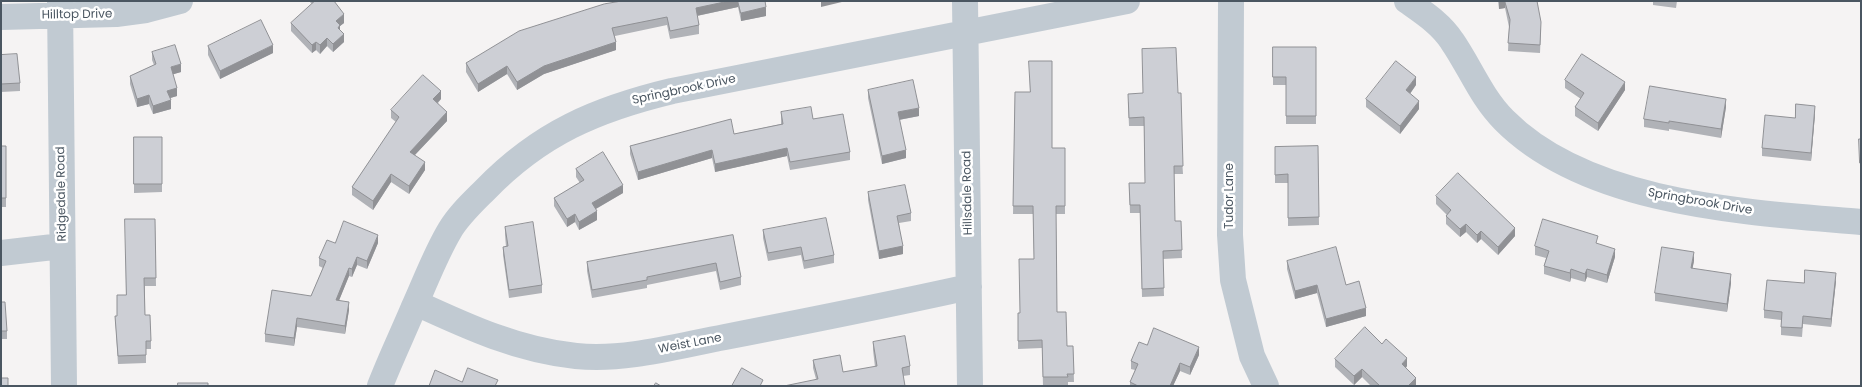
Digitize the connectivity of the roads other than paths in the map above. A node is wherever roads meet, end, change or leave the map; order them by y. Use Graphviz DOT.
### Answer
graph roads {
  1 [pos="180,1"];
  2 [pos="965,1"];
  3 [pos="1127,1"];
  4 [pos="1231,1"];
  5 [pos="1419,5"];
  6 [pos="60,8"];
  7 [pos="1,17"];
  8 [pos="965,32"];
  9 [pos="1861,222"];
  10 [pos="62,246"];
  11 [pos="1,253"];
  12 [pos="970,287"];
  13 [pos="416,303"];
  14 [pos="64,386"];
  15 [pos="380,386"];
  16 [pos="970,386"];
  17 [pos="1266,386"];
  1 -- 6 [label="street, Hilltop Drive"];
  2 -- 8 [label="street, Hillsdale Road"];
  3 -- 8 [label="street, Springbrook Drive"];
  4 -- 17 [label="street, Tudor Lane"];
  5 -- 9 [label="street, Springbrook Drive"];
  6 -- 7 [label="street, Hilltop Drive"];
  6 -- 10 [label="street, Ridgedale Road"];
  8 -- 12 [label="street, Hillsdale Road"];
  8 -- 13 [label="street, Springbrook Drive"];
  10 -- 11 [label="street"];
  10 -- 14 [label="street, Ridgedale Road"];
  12 -- 13 [label="street, Weist Lane"];
  12 -- 16 [label="street, Hillsdale Road"];
  13 -- 15 [label="street, Springbrook Drive"];
}
